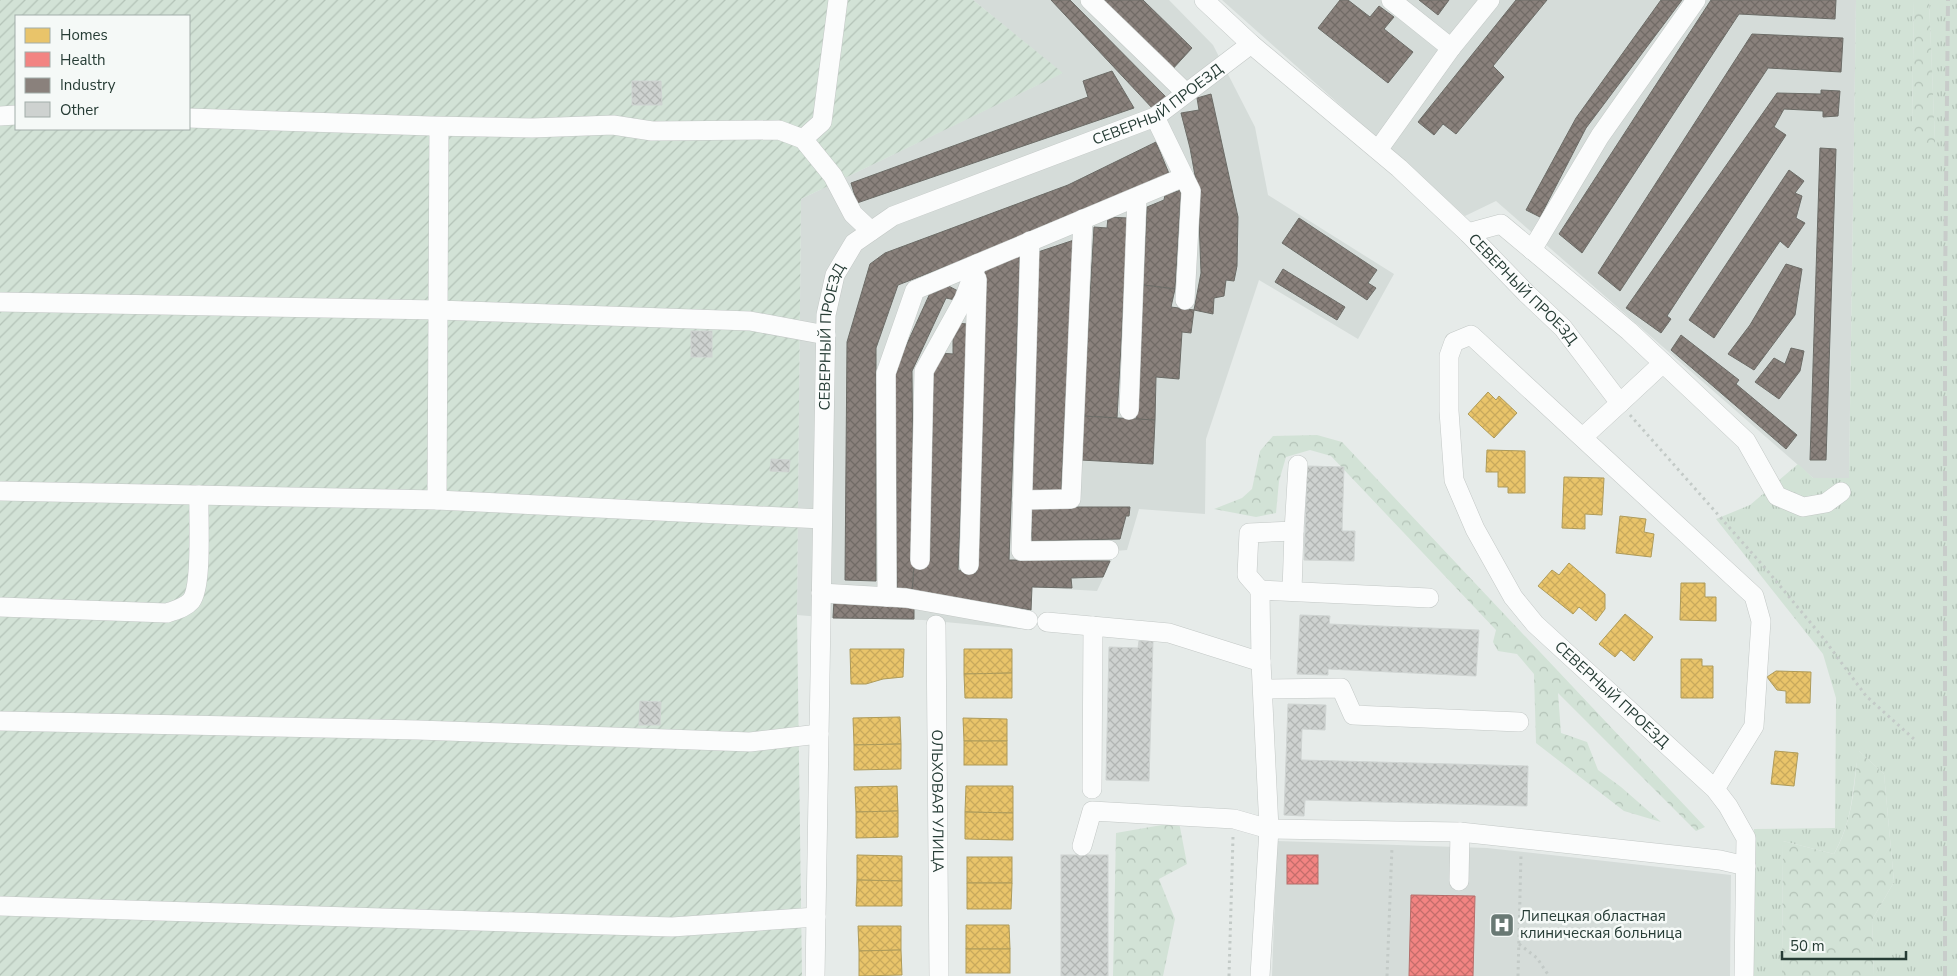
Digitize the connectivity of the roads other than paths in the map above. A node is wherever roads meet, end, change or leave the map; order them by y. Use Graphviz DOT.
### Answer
graph roads {
  1 [pos="838,0"];
  2 [pos="1090,0"];
  3 [pos="1204,0"];
  4 [pos="1391,0"];
  5 [pos="1490,0"];
  6 [pos="1696,0"];
  7 [pos="1251,44"];
  8 [pos="1451,48"];
  9 [pos="1186,93"];
  10 [pos="15,115"];
  11 [pos="0,116"];
  12 [pos="1156,117"];
  13 [pos="190,118"];
  14 [pos="439,126"];
  15 [pos="803,139"];
  16 [pos="1378,150"];
  17 [pos="1184,177"];
  18 [pos="1137,197"];
  19 [pos="1083,219"];
  20 [pos="871,231"];
  21 [pos="1468,233"];
  22 [pos="1030,241"];
  23 [pos="1532,250"];
  24 [pos="977,264"];
  25 [pos="1185,300"];
  26 [pos="0,302"];
  27 [pos="438,310"];
  28 [pos="826,335"];
  29 [pos="1663,363"];
  30 [pos="1620,403"];
  31 [pos="1128,410"];
  32 [pos="1583,437"];
  33 [pos="1298,465"];
  34 [pos="0,491"];
  35 [pos="1842,492"];
  36 [pos="198,495"];
  37 [pos="437,500"];
  38 [pos="1022,500"];
  39 [pos="822,518"];
  40 [pos="1294,531"];
  41 [pos="1109,550"];
  42 [pos="920,560"];
  43 [pos="969,565"];
  44 [pos="821,588"];
  45 [pos="1260,590"];
  46 [pos="1292,591"];
  47 [pos="887,596"];
  48 [pos="1429,598"];
  49 [pos="0,607"];
  50 [pos="1028,620"];
  51 [pos="1046,622"];
  52 [pos="936,625"];
  53 [pos="1093,626"];
  54 [pos="1261,662"];
  55 [pos="1263,689"];
  56 [pos="0,721"];
  57 [pos="1519,722"];
  58 [pos="819,734"];
  59 [pos="1092,789"];
  60 [pos="1714,789"];
  61 [pos="1269,829"];
  62 [pos="1460,832"];
  63 [pos="1082,846"];
  64 [pos="1746,866"];
  65 [pos="1460,881"];
  66 [pos="0,906"];
  67 [pos="816,918"];
  68 [pos="815,976"];
  69 [pos="939,976"];
  70 [pos="1260,976"];
  71 [pos="1744,976"];
  1 -- 15 [label="street"];
  2 -- 9 [label="street"];
  3 -- 7 [label="street"];
  4 -- 8 [label="street"];
  5 -- 8 [label="street"];
  6 -- 23 [label="street"];
  7 -- 9 [label="street, СЕВЕРНЫЙ ПРОЕЗД"];
  7 -- 16 [label="street, СЕВЕРНЫЙ ПРОЕЗД"];
  8 -- 16 [label="street"];
  9 -- 12 [label="street, СЕВЕРНЫЙ ПРОЕЗД"];
  10 -- 11 [label="street"];
  12 -- 17 [label="street"];
  12 -- 20 [label="street, СЕВЕРНЫЙ ПРОЕЗД"];
  13 -- 14 [label="street"];
  14 -- 15 [label="street"];
  14 -- 27 [label="street"];
  15 -- 20 [label="street"];
  16 -- 21 [label="street, СЕВЕРНЫЙ ПРОЕЗД"];
  17 -- 18 [label="street"];
  17 -- 25 [label="street"];
  18 -- 19 [label="street"];
  18 -- 31 [label="street"];
  19 -- 22 [label="street"];
  19 -- 38 [label="street"];
  20 -- 28 [label="street, СЕВЕРНЫЙ ПРОЕЗД"];
  21 -- 23 [label="street"];
  21 -- 30 [label="street, СЕВЕРНЫЙ ПРОЕЗД"];
  22 -- 24 [label="street"];
  22 -- 38 [label="street"];
  23 -- 29 [label="street"];
  24 -- 42 [label="street"];
  24 -- 43 [label="street"];
  24 -- 47 [label="street"];
  26 -- 27 [label="street"];
  27 -- 28 [label="street"];
  27 -- 37 [label="street"];
  28 -- 39 [label="street, СЕВЕРНЫЙ ПРОЕЗД"];
  29 -- 30 [label="street"];
  29 -- 35 [label="street"];
  30 -- 32 [label="street"];
  32 -- 60 [label="street, СЕВЕРНЫЙ ПРОЕЗД"];
  32 -- 60 [label="street, СЕВЕРНЫЙ ПРОЕЗД"];
  33 -- 40 [label="street"];
  34 -- 36 [label="street"];
  36 -- 37 [label="street"];
  36 -- 49 [label="street"];
  37 -- 39 [label="street"];
  38 -- 41 [label="street"];
  39 -- 44 [label="street, СЕВЕРНЫЙ ПРОЕЗД"];
  40 -- 45 [label="street"];
  40 -- 46 [label="street"];
  44 -- 47 [label="street"];
  44 -- 58 [label="street, СЕВЕРНЫЙ ПРОЕЗД"];
  45 -- 46 [label="street"];
  45 -- 54 [label="street"];
  46 -- 48 [label="street"];
  47 -- 50 [label="street"];
  51 -- 53 [label="street"];
  52 -- 69 [label="street, ОЛЬХОВАЯ УЛИЦА"];
  53 -- 54 [label="street"];
  53 -- 59 [label="street"];
  54 -- 55 [label="street"];
  55 -- 57 [label="street"];
  55 -- 61 [label="street"];
  56 -- 58 [label="street"];
  58 -- 67 [label="street, СЕВЕРНЫЙ ПРОЕЗД"];
  60 -- 64 [label="street"];
  61 -- 62 [label="street"];
  61 -- 63 [label="street"];
  61 -- 70 [label="street"];
  62 -- 64 [label="street"];
  62 -- 65 [label="street"];
  64 -- 71 [label="street"];
  66 -- 67 [label="street"];
  67 -- 68 [label="street, СЕВЕРНЫЙ ПРОЕЗД"];
}
